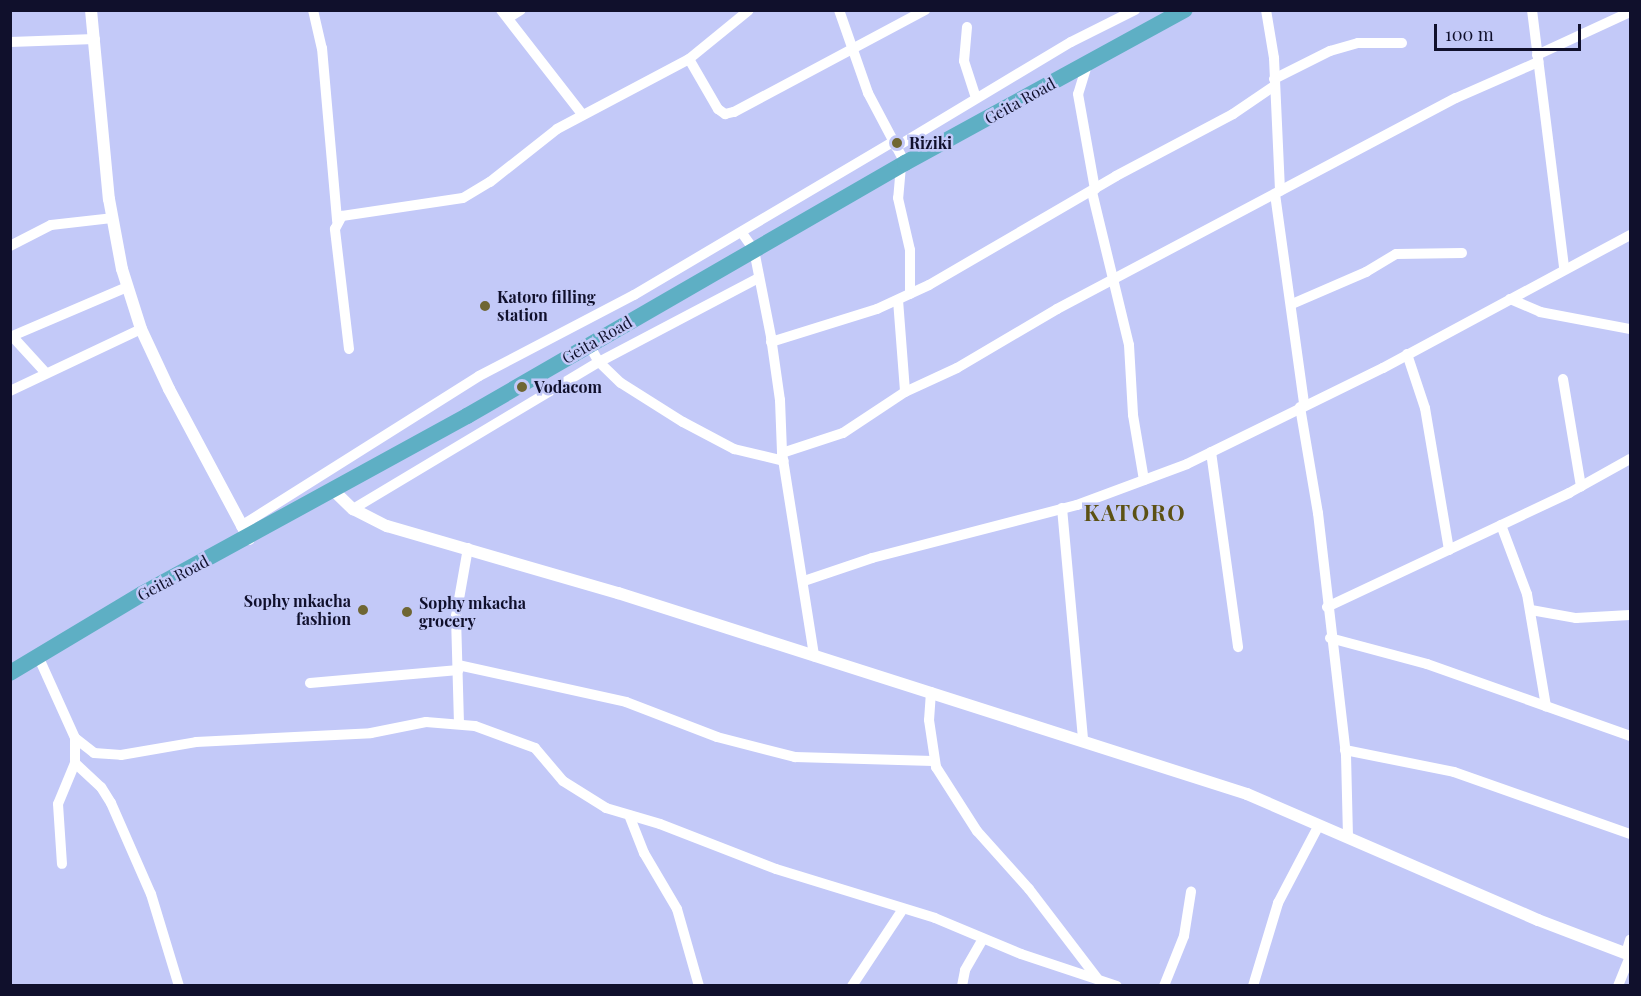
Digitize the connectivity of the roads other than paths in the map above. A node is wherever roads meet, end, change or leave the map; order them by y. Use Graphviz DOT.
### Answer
graph roads {
  1 [pos="91,10"];
  2 [pos="313,10"];
  3 [pos="521,10"];
  4 [pos="727,10"];
  5 [pos="749,10"];
  6 [pos="839,10"];
  7 [pos="925,10"];
  8 [pos="1135,10"];
  9 [pos="1185,10"];
  10 [pos="1266,10"];
  11 [pos="1532,10"];
  12 [pos="1630,12"];
  13 [pos="505,14"];
  14 [pos="733,22"];
  15 [pos="967,27"];
  16 [pos="95,39"];
  17 [pos="10,42"];
  18 [pos="1402,43"];
  19 [pos="850,50"];
  20 [pos="1538,58"];
  21 [pos="688,59"];
  22 [pos="1087,64"];
  23 [pos="1274,83"];
  24 [pos="976,98"];
  25 [pos="582,114"];
  26 [pos="894,145"];
  27 [pos="903,165"];
  28 [pos="1094,190"];
  29 [pos="1277,193"];
  30 [pos="112,218"];
  31 [pos="337,221"];
  32 [pos="742,233"];
  33 [pos="1630,235"];
  34 [pos="10,246"];
  35 [pos="754,250"];
  36 [pos="1462,253"];
  37 [pos="1564,268"];
  38 [pos="758,278"];
  39 [pos="1112,281"];
  40 [pos="128,287"];
  41 [pos="910,294"];
  42 [pos="1510,299"];
  43 [pos="898,300"];
  44 [pos="1292,304"];
  45 [pos="141,329"];
  46 [pos="1630,329"];
  47 [pos="11,337"];
  48 [pos="771,342"];
  49 [pos="590,345"];
  50 [pos="349,349"];
  51 [pos="1407,354"];
  52 [pos="599,362"];
  53 [pos="45,372"];
  54 [pos="1563,379"];
  55 [pos="10,391"];
  56 [pos="905,392"];
  57 [pos="1302,405"];
  58 [pos="1210,452"];
  59 [pos="783,457"];
  60 [pos="1630,459"];
  61 [pos="1144,480"];
  62 [pos="1581,487"];
  63 [pos="333,490"];
  64 [pos="1062,508"];
  65 [pos="353,509"];
  66 [pos="1502,525"];
  67 [pos="245,532"];
  68 [pos="468,548"];
  69 [pos="1449,549"];
  70 [pos="804,581"];
  71 [pos="1327,607"];
  72 [pos="1531,609"];
  73 [pos="1630,615"];
  74 [pos="1330,638"];
  75 [pos="1239,647"];
  76 [pos="38,656"];
  77 [pos="814,656"];
  78 [pos="458,667"];
  79 [pos="10,673"];
  80 [pos="310,683"];
  81 [pos="931,692"];
  82 [pos="1546,706"];
  83 [pos="459,724"];
  84 [pos="1630,736"];
  85 [pos="75,738"];
  86 [pos="1083,741"];
  87 [pos="1345,750"];
  88 [pos="933,761"];
  89 [pos="75,763"];
  90 [pos="629,815"];
  91 [pos="1318,825"];
  92 [pos="1630,834"];
  93 [pos="1348,838"];
  94 [pos="62,864"];
  95 [pos="1191,892"];
  96 [pos="903,909"];
  97 [pos="983,939"];
  98 [pos="1630,940"];
  99 [pos="1629,955"];
  100 [pos="1096,978"];
  101 [pos="1114,985"];
  102 [pos="179,986"];
  103 [pos="699,986"];
  104 [pos="852,986"];
  105 [pos="962,986"];
  106 [pos="1164,986"];
  107 [pos="1253,986"];
  108 [pos="1618,986"];
  1 -- 16 [label="street"];
  2 -- 31 [label="street"];
  3 -- 13 [label="street"];
  4 -- 14 [label="street"];
  5 -- 14 [label="street"];
  6 -- 19 [label="street"];
  7 -- 19 [label="street"];
  8 -- 24 [label="street"];
  9 -- 22 [label="highway, Geita Road"];
  10 -- 23 [label="street"];
  11 -- 20 [label="street"];
  12 -- 20 [label="street"];
  13 -- 25 [label="street"];
  14 -- 21 [label="street"];
  15 -- 24 [label="street"];
  16 -- 17 [label="street"];
  16 -- 30 [label="street"];
  18 -- 23 [label="street"];
  19 -- 21 [label="street"];
  19 -- 26 [label="street"];
  20 -- 29 [label="street"];
  20 -- 37 [label="street"];
  21 -- 25 [label="street"];
  22 -- 27 [label="highway, Geita Road"];
  22 -- 28 [label="street"];
  23 -- 28 [label="street"];
  23 -- 29 [label="street"];
  24 -- 26 [label="street"];
  25 -- 31 [label="street"];
  26 -- 27 [label="street"];
  26 -- 32 [label="street"];
  27 -- 35 [label="highway, Geita Road"];
  27 -- 41 [label="street"];
  28 -- 39 [label="street"];
  28 -- 41 [label="street"];
  29 -- 39 [label="street"];
  29 -- 44 [label="street"];
  30 -- 34 [label="street"];
  30 -- 40 [label="street"];
  31 -- 50 [label="street"];
  32 -- 35 [label="street"];
  32 -- 67 [label="street"];
  33 -- 37 [label="street"];
  35 -- 38 [label="street"];
  35 -- 49 [label="highway, Geita Road"];
  36 -- 44 [label="street"];
  37 -- 42 [label="street"];
  38 -- 48 [label="street"];
  38 -- 52 [label="street"];
  39 -- 56 [label="street"];
  39 -- 61 [label="street"];
  40 -- 45 [label="street"];
  40 -- 47 [label="street"];
  41 -- 43 [label="street"];
  42 -- 46 [label="street"];
  42 -- 51 [label="street"];
  43 -- 48 [label="street"];
  43 -- 56 [label="street"];
  44 -- 57 [label="street"];
  45 -- 53 [label="street"];
  45 -- 67 [label="street"];
  47 -- 53 [label="street"];
  48 -- 59 [label="street"];
  49 -- 52 [label="street"];
  49 -- 63 [label="highway, Geita Road"];
  51 -- 57 [label="street"];
  51 -- 69 [label="street"];
  52 -- 59 [label="street"];
  52 -- 65 [label="street"];
  53 -- 55 [label="street"];
  54 -- 62 [label="street"];
  56 -- 59 [label="street"];
  57 -- 58 [label="street"];
  57 -- 71 [label="street"];
  58 -- 61 [label="street"];
  58 -- 75 [label="street"];
  59 -- 70 [label="street"];
  60 -- 62 [label="street"];
  61 -- 64 [label="street"];
  62 -- 66 [label="street"];
  63 -- 65 [label="street"];
  63 -- 67 [label="highway, Geita Road"];
  64 -- 70 [label="street"];
  64 -- 86 [label="street"];
  65 -- 68 [label="street"];
  66 -- 69 [label="street"];
  66 -- 72 [label="street"];
  67 -- 76 [label="highway, Geita Road"];
  68 -- 77 [label="street"];
  68 -- 78 [label="street"];
  69 -- 71 [label="street"];
  70 -- 77 [label="street"];
  71 -- 74 [label="street"];
  72 -- 73 [label="street"];
  72 -- 82 [label="street"];
  74 -- 82 [label="street"];
  74 -- 87 [label="street"];
  76 -- 79 [label="highway, Geita Road"];
  76 -- 85 [label="street"];
  77 -- 81 [label="street"];
  78 -- 80 [label="street"];
  78 -- 83 [label="street"];
  78 -- 88 [label="street"];
  81 -- 86 [label="street"];
  81 -- 88 [label="street"];
  82 -- 84 [label="street"];
  83 -- 85 [label="street"];
  83 -- 90 [label="street"];
  85 -- 89 [label="street"];
  86 -- 91 [label="street"];
  87 -- 92 [label="street"];
  87 -- 93 [label="street"];
  88 -- 100 [label="street"];
  89 -- 94 [label="street"];
  89 -- 102 [label="street"];
  90 -- 96 [label="street"];
  90 -- 103 [label="street"];
  91 -- 93 [label="street"];
  91 -- 107 [label="street"];
  93 -- 99 [label="street"];
  95 -- 106 [label="street"];
  96 -- 97 [label="street"];
  96 -- 104 [label="street"];
  97 -- 100 [label="street"];
  97 -- 105 [label="street"];
  98 -- 99 [label="street"];
  99 -- 108 [label="street"];
  100 -- 101 [label="street"];
}
